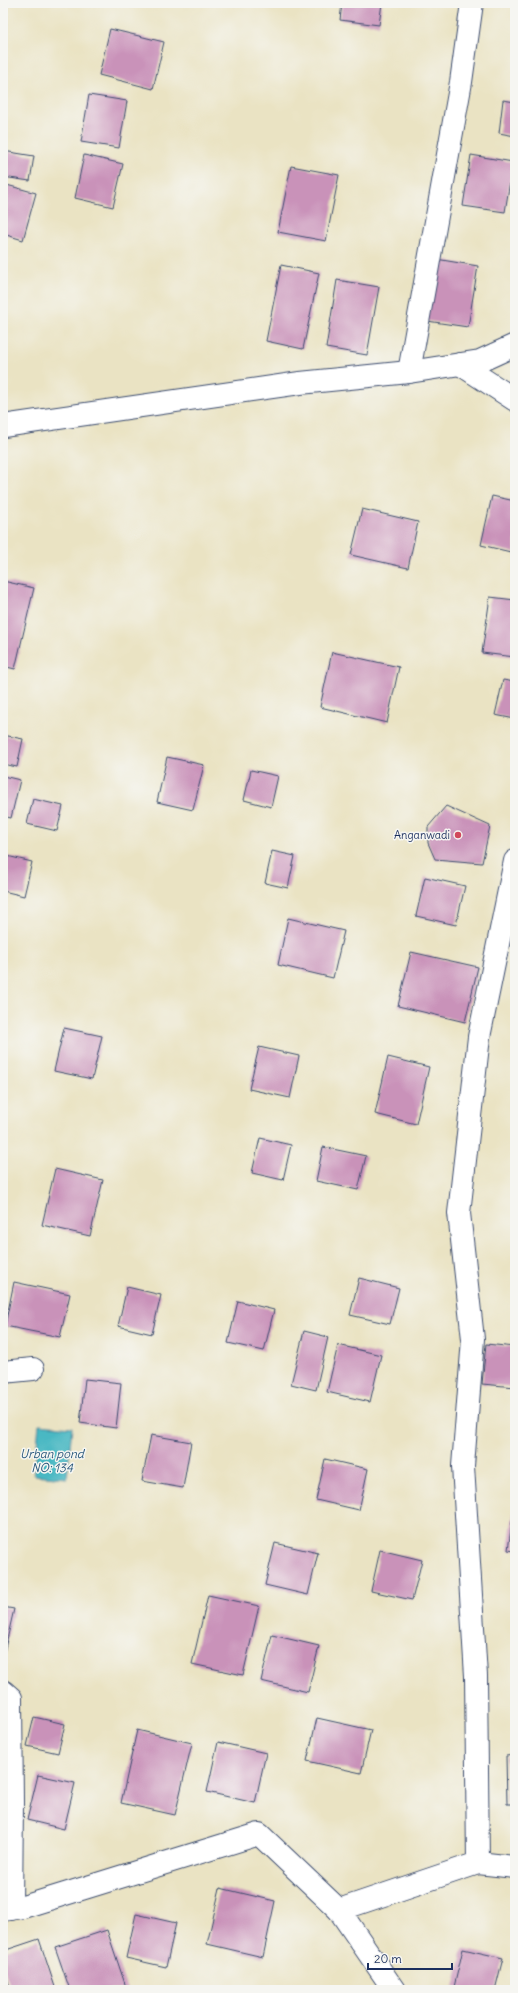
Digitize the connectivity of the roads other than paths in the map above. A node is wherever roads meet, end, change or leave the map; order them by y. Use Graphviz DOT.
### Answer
graph roads {
  1 [pos="472,3"];
  2 [pos="515,345"];
  3 [pos="460,364"];
  4 [pos="409,372"];
  5 [pos="515,400"];
  6 [pos="3,426"];
  7 [pos="515,861"];
  8 [pos="33,1369"];
  9 [pos="3,1372"];
  10 [pos="3,1691"];
  11 [pos="478,1863"];
  12 [pos="515,1867"];
  13 [pos="7,1910"];
  14 [pos="339,1910"];
  15 [pos="394,1990"];
  1 -- 4 [label="street"];
  2 -- 3 [label="street"];
  3 -- 4 [label="street"];
  3 -- 5 [label="street"];
  4 -- 6 [label="street"];
  7 -- 11 [label="street"];
  8 -- 9 [label="street"];
  10 -- 13 [label="street"];
  11 -- 12 [label="street"];
  11 -- 14 [label="street"];
  13 -- 14 [label="street"];
  14 -- 15 [label="street"];
}
